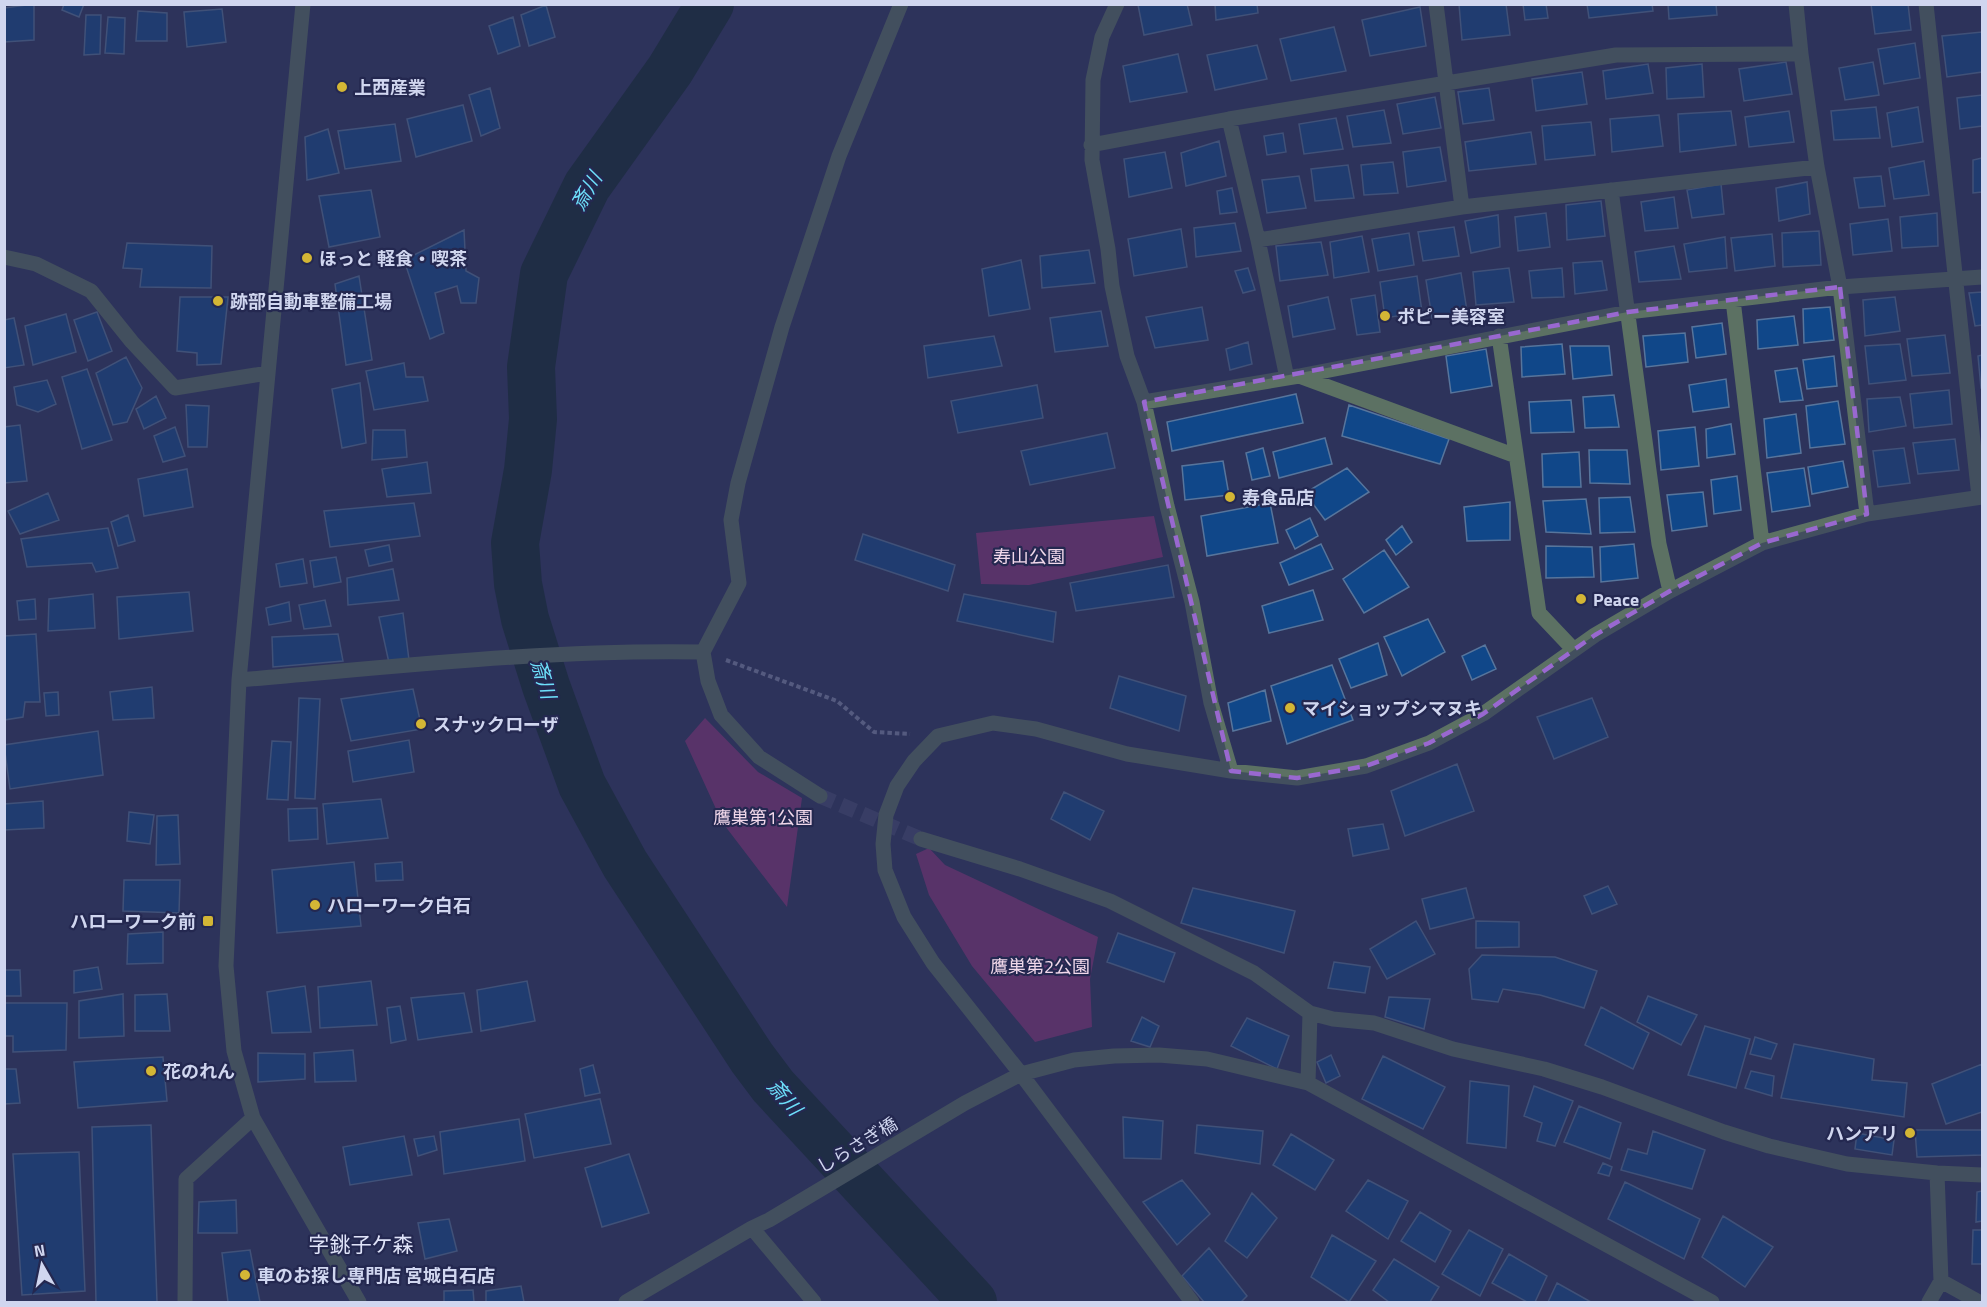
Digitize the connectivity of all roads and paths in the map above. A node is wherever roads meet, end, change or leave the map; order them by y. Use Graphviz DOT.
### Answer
graph roads {
  1 [pos="303,4"];
  2 [pos="901,4"];
  3 [pos="1118,4"];
  4 [pos="1436,4"];
  5 [pos="1796,4"];
  6 [pos="1926,4"];
  7 [pos="1801,54"];
  8 [pos="1446,83"];
  9 [pos="1229,119"];
  10 [pos="1091,145"];
  11 [pos="1817,167"];
  12 [pos="1611,190"];
  13 [pos="1462,207"];
  14 [pos="1258,240"];
  15 [pos="4,257"];
  16 [pos="1983,277"];
  17 [pos="1956,279"];
  18 [pos="1840,287"];
  19 [pos="1733,300"];
  20 [pos="1628,312"];
  21 [pos="1499,336"];
  22 [pos="268,373"];
  23 [pos="1293,377"];
  24 [pos="1144,402"];
  25 [pos="1516,456"];
  26 [pos="1981,497"];
  27 [pos="1867,514"];
  28 [pos="1762,543"];
  29 [pos="1670,591"];
  30 [pos="1574,650"];
  31 [pos="703,652"];
  32 [pos="239,680"];
  33 [pos="938,736"];
  34 [pos="1231,771"];
  35 [pos="820,796"];
  36 [pos="921,839"];
  37 [pos="1310,1013"];
  38 [pos="1021,1074"];
  39 [pos="1308,1083"];
  40 [pos="253,1118"];
  41 [pos="1937,1173"];
  42 [pos="1983,1175"];
  43 [pos="752,1228"];
  44 [pos="1941,1281"];
  45 [pos="185,1302"];
  46 [pos="359,1302"];
  47 [pos="626,1302"];
  48 [pos="814,1302"];
  49 [pos="1192,1302"];
  50 [pos="1712,1302"];
  51 [pos="1929,1302"];
  52 [pos="1978,1302"];
  1 -- 22 [label="street"];
  2 -- 31 [label="street"];
  3 -- 10 [label="street"];
  4 -- 8 [label="street"];
  5 -- 7 [label="street"];
  6 -- 17 [label="street"];
  7 -- 8 [label="street"];
  7 -- 11 [label="street"];
  8 -- 9 [label="street"];
  8 -- 13 [label="street"];
  9 -- 10 [label="street"];
  9 -- 14 [label="street"];
  10 -- 24 [label="street"];
  11 -- 12 [label="street"];
  11 -- 18 [label="street"];
  12 -- 13 [label="street"];
  12 -- 20 [label="street"];
  13 -- 14 [label="street"];
  14 -- 23 [label="street"];
  15 -- 22 [label="street"];
  16 -- 17 [label="street"];
  17 -- 18 [label="street"];
  17 -- 26 [label="street"];
  18 -- 19 [label="street"];
  18 -- 27 [label="street"];
  19 -- 20 [label="street"];
  19 -- 28 [label="street"];
  20 -- 21 [label="street"];
  20 -- 29 [label="street"];
  21 -- 23 [label="street"];
  21 -- 25 [label="street"];
  22 -- 32 [label="street"];
  23 -- 24 [label="street"];
  23 -- 25 [label="street"];
  24 -- 34 [label="street"];
  25 -- 30 [label="street"];
  26 -- 27 [label="street"];
  27 -- 28 [label="street"];
  28 -- 29 [label="street"];
  29 -- 30 [label="street"];
  30 -- 34 [label="street"];
  31 -- 32 [label="street"];
  31 -- 33 [label="path"];
  31 -- 35 [label="street"];
  32 -- 40 [label="street"];
  33 -- 34 [label="street"];
  33 -- 38 [label="street"];
  36 -- 37 [label="street"];
  37 -- 39 [label="street"];
  37 -- 41 [label="street"];
  38 -- 39 [label="street, しらさぎ橋"];
  38 -- 43 [label="street, しらさぎ橋"];
  38 -- 49 [label="street"];
  39 -- 50 [label="street, しらさぎ橋"];
  40 -- 45 [label="street"];
  40 -- 46 [label="street"];
  41 -- 42 [label="street"];
  41 -- 44 [label="street"];
  43 -- 47 [label="street, しらさぎ橋"];
  43 -- 48 [label="street"];
  44 -- 51 [label="street"];
  44 -- 52 [label="street"];
}
